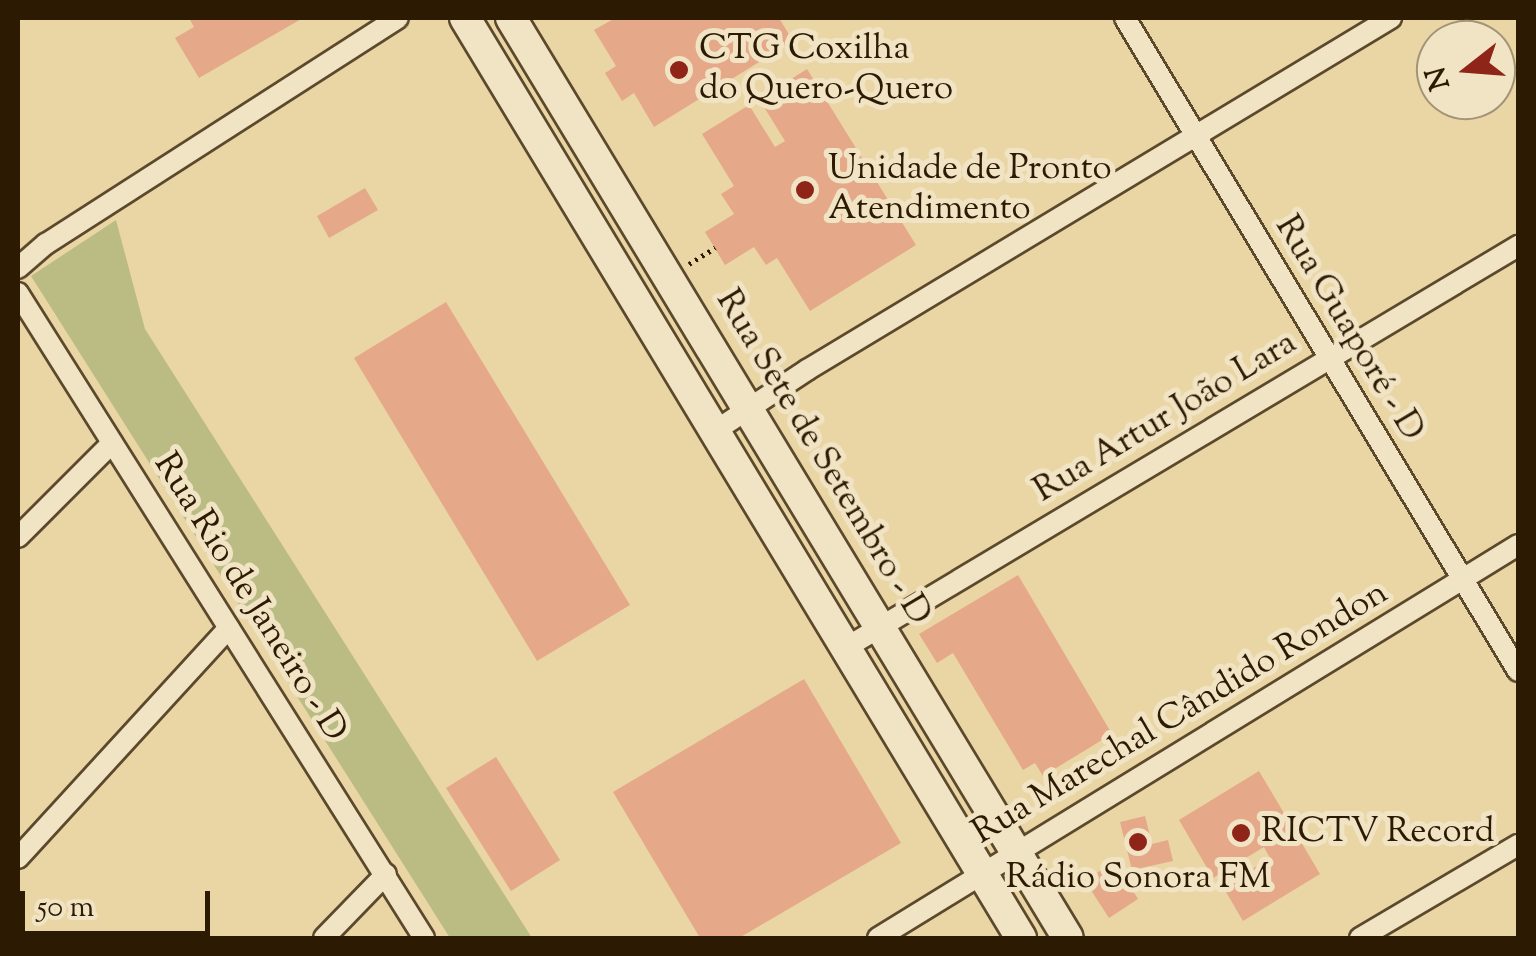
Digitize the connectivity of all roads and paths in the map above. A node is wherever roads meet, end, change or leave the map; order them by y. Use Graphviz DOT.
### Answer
graph roads {
  1 [pos="398,18"];
  2 [pos="465,18"];
  3 [pos="511,18"];
  4 [pos="1125,18"];
  5 [pos="1391,18"];
  6 [pos="1196,138"];
  7 [pos="1518,246"];
  8 [pos="18,268"];
  9 [pos="18,293"];
  10 [pos="1328,360"];
  11 [pos="748,409"];
  12 [pos="718,429"];
  13 [pos="112,443"];
  14 [pos="18,537"];
  15 [pos="1518,545"];
  16 [pos="1462,581"];
  17 [pos="228,628"];
  18 [pos="879,628"];
  19 [pos="847,647"];
  20 [pos="1518,671"];
  21 [pos="944,728"];
  22 [pos="910,748"];
  23 [pos="1518,845"];
  24 [pos="1016,854"];
  25 [pos="18,858"];
  26 [pos="983,873"];
  27 [pos="386,874"];
  28 [pos="324,938"];
  29 [pos="424,938"];
  30 [pos="878,938"];
  31 [pos="1021,938"];
  32 [pos="1068,938"];
  33 [pos="1360,938"];
  1 -- 8 [label="street"];
  2 -- 12 [label="street"];
  3 -- 11 [label="street, Rua Sete de Setembro - D"];
  4 -- 6 [label="street, Rua Guaporé - D"];
  5 -- 6 [label="street"];
  6 -- 10 [label="street, Rua Guaporé - D"];
  6 -- 11 [label="street"];
  7 -- 10 [label="street, Rua Artur João Lara"];
  9 -- 13 [label="street, Rua Rio de Janeiro - D"];
  10 -- 16 [label="street, Rua Guaporé - D"];
  10 -- 18 [label="street, Rua Artur João Lara"];
  11 -- 12 [label="street"];
  11 -- 18 [label="street, Rua Sete de Setembro - D"];
  12 -- 19 [label="street"];
  13 -- 14 [label="street"];
  13 -- 17 [label="street, Rua Rio de Janeiro - D"];
  15 -- 16 [label="street, Rua Marechal Cândido Rondon"];
  16 -- 20 [label="street, Rua Guaporé - D"];
  16 -- 24 [label="street, Rua Marechal Cândido Rondon"];
  17 -- 25 [label="street"];
  17 -- 27 [label="street, Rua Rio de Janeiro - D"];
  18 -- 19 [label="street, Rua Artur João Lara"];
  18 -- 21 [label="street, Rua Sete de Setembro - D"];
  19 -- 22 [label="street"];
  21 -- 22 [label="street"];
  21 -- 24 [label="street, Rua Sete de Setembro - D"];
  22 -- 26 [label="street"];
  23 -- 33 [label="street"];
  24 -- 26 [label="street, Rua Marechal Cândido Rondon"];
  24 -- 32 [label="street, Rua Sete de Setembro - D"];
  26 -- 30 [label="street, Rua Marechal Cândido Rondon"];
  26 -- 31 [label="street"];
  27 -- 28 [label="street"];
  27 -- 29 [label="street, Rua Rio de Janeiro - D"];
}
